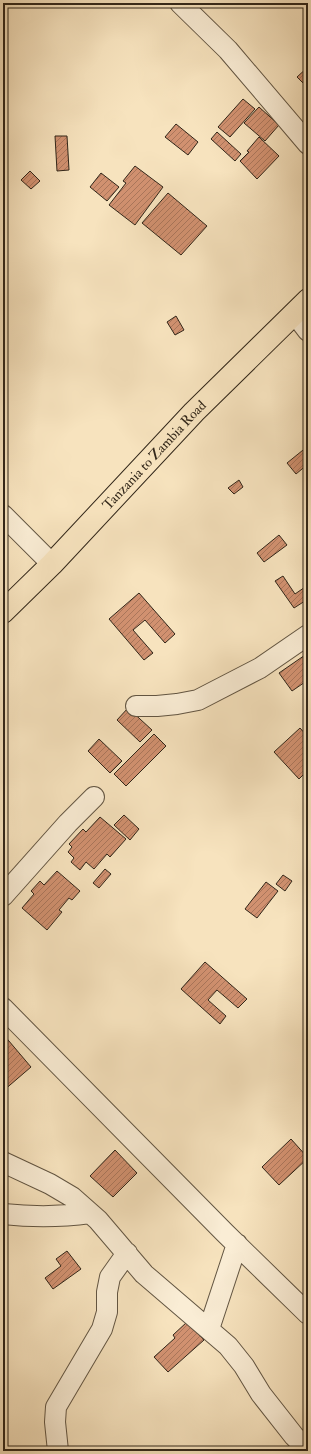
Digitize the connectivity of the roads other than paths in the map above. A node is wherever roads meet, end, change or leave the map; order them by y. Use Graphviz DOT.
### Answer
graph roads {
  1 [pos="180,3"];
  2 [pos="308,144"];
  3 [pos="301,307"];
  4 [pos="308,331"];
  5 [pos="3,514"];
  6 [pos="52,564"];
  7 [pos="3,612"];
  8 [pos="308,635"];
  9 [pos="136,706"];
  10 [pos="94,797"];
  11 [pos="3,896"];
  12 [pos="3,1008"];
  13 [pos="3,1162"];
  14 [pos="90,1213"];
  15 [pos="3,1214"];
  16 [pos="236,1244"];
  17 [pos="127,1252"];
  18 [pos="308,1314"];
  19 [pos="209,1329"];
  20 [pos="308,1450"];
  21 [pos="58,1451"];
  1 -- 2 [label="street"];
  3 -- 4 [label="street"];
  3 -- 6 [label="highway, Tanzania to Zambia Road"];
  5 -- 6 [label="street"];
  6 -- 7 [label="highway, Tanzania to Zambia Road"];
  8 -- 9 [label="street"];
  10 -- 11 [label="street"];
  12 -- 16 [label="street"];
  13 -- 14 [label="street"];
  14 -- 15 [label="street"];
  14 -- 17 [label="street"];
  16 -- 18 [label="street"];
  16 -- 19 [label="street"];
  17 -- 19 [label="street"];
  17 -- 21 [label="street"];
  19 -- 20 [label="street"];
}
